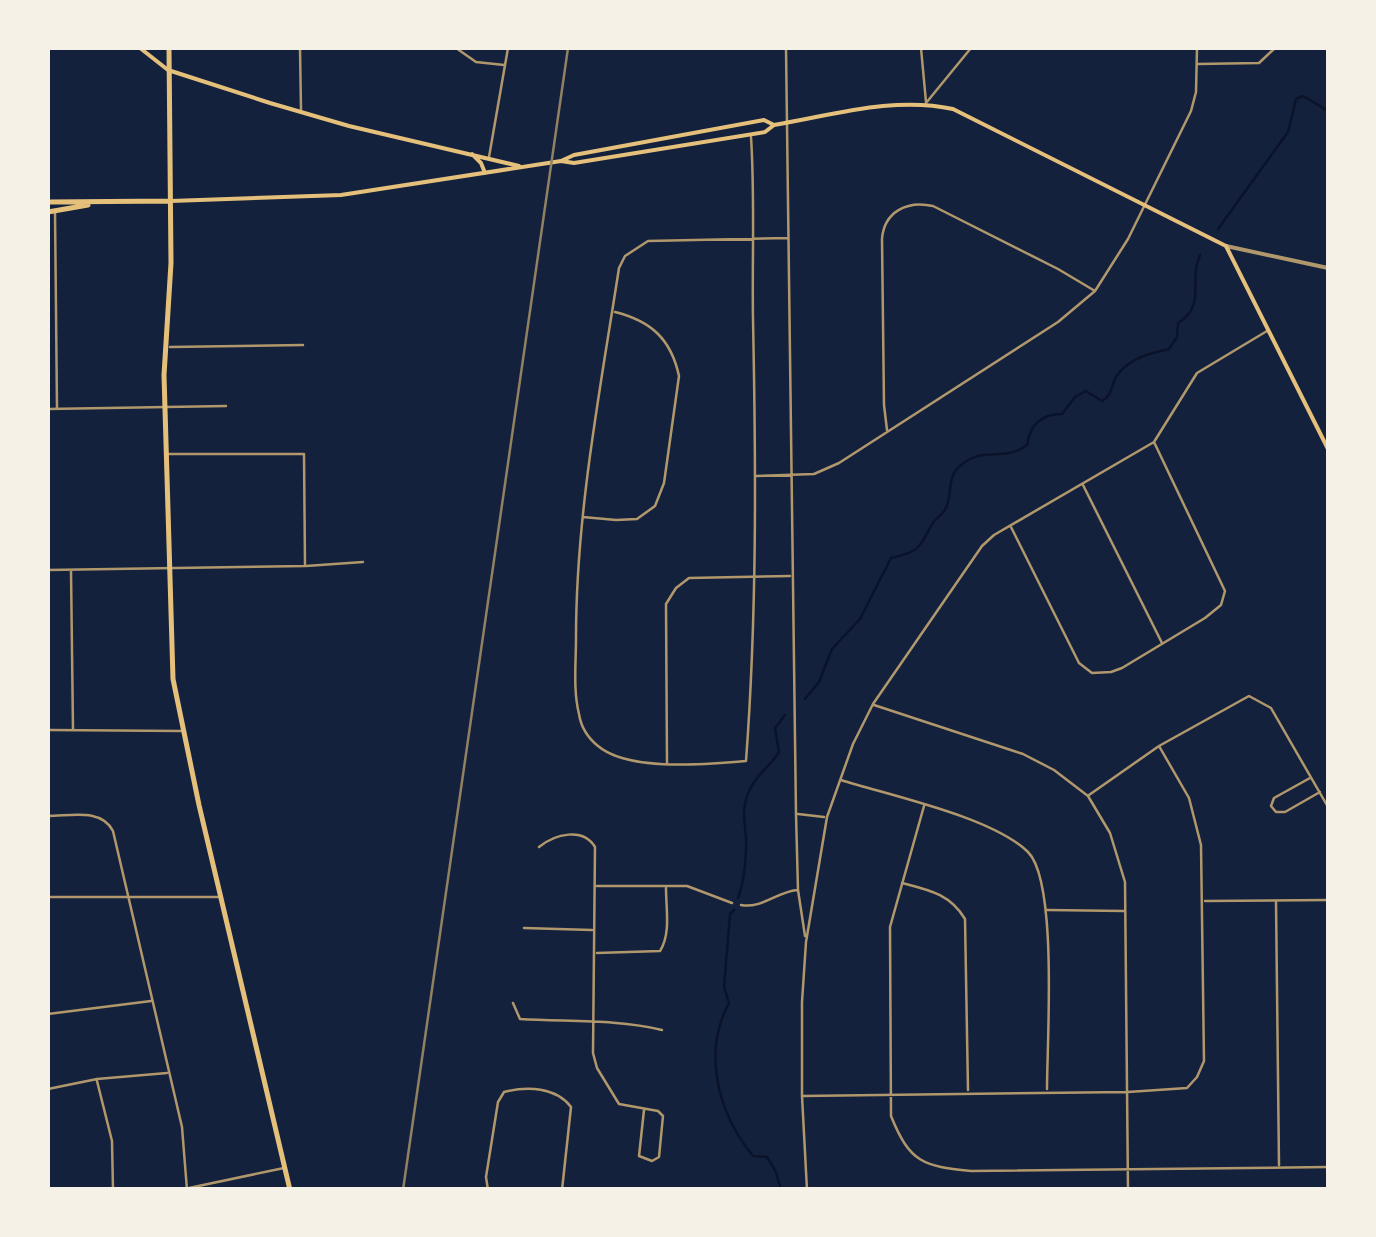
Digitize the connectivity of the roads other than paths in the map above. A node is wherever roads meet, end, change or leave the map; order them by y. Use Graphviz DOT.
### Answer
graph roads {
  1 [pos="140,48"];
  2 [pos="169,48"];
  3 [pos="300,48"];
  4 [pos="456,48"];
  5 [pos="508,48"];
  6 [pos="786,48"];
  7 [pos="921,48"];
  8 [pos="970,48"];
  9 [pos="1197,48"];
  10 [pos="1276,48"];
  11 [pos="1198,64"];
  12 [pos="506,65"];
  13 [pos="168,70"];
  14 [pos="926,103"];
  15 [pos="301,110"];
  16 [pos="788,122"];
  17 [pos="774,125"];
  18 [pos="750,135"];
  19 [pos="468,152"];
  20 [pos="489,157"];
  21 [pos="561,161"];
  22 [pos="523,167"];
  23 [pos="486,173"];
  24 [pos="170,201"];
  25 [pos="48,202"];
  26 [pos="91,204"];
  27 [pos="1146,204"];
  28 [pos="51,211"];
  29 [pos="788,238"];
  30 [pos="752,239"];
  31 [pos="1226,246"];
  32 [pos="1328,268"];
  33 [pos="1095,292"];
  34 [pos="614,312"];
  35 [pos="1269,330"];
  36 [pos="303,346"];
  37 [pos="165,347"];
  38 [pos="226,406"];
  39 [pos="165,407"];
  40 [pos="48,409"];
  41 [pos="58,409"];
  42 [pos="888,432"];
  43 [pos="1154,442"];
  44 [pos="1328,449"];
  45 [pos="167,454"];
  46 [pos="756,476"];
  47 [pos="790,476"];
  48 [pos="1082,483"];
  49 [pos="583,516"];
  50 [pos="1010,526"];
  51 [pos="364,562"];
  52 [pos="306,566"];
  53 [pos="168,568"];
  54 [pos="48,570"];
  55 [pos="70,570"];
  56 [pos="754,576"];
  57 [pos="792,576"];
  58 [pos="1162,643"];
  59 [pos="873,704"];
  60 [pos="48,730"];
  61 [pos="73,730"];
  62 [pos="182,731"];
  63 [pos="1159,746"];
  64 [pos="667,763"];
  65 [pos="1311,777"];
  66 [pos="840,780"];
  67 [pos="1320,792"];
  68 [pos="1088,796"];
  69 [pos="924,806"];
  70 [pos="1328,807"];
  71 [pos="796,814"];
  72 [pos="48,816"];
  73 [pos="827,818"];
  74 [pos="539,847"];
  75 [pos="901,882"];
  76 [pos="596,886"];
  77 [pos="666,887"];
  78 [pos="798,890"];
  79 [pos="127,896"];
  80 [pos="48,897"];
  81 [pos="221,897"];
  82 [pos="1328,900"];
  83 [pos="1203,901"];
  84 [pos="732,902"];
  85 [pos="1276,902"];
  86 [pos="741,905"];
  87 [pos="1046,910"];
  88 [pos="1126,912"];
  89 [pos="524,928"];
  90 [pos="594,930"];
  91 [pos="806,942"];
  92 [pos="595,954"];
  93 [pos="152,1000"];
  94 [pos="513,1003"];
  95 [pos="48,1014"];
  96 [pos="594,1024"];
  97 [pos="662,1030"];
  98 [pos="169,1072"];
  99 [pos="97,1080"];
  100 [pos="48,1089"];
  101 [pos="968,1092"];
  102 [pos="1047,1092"];
  103 [pos="1128,1092"];
  104 [pos="891,1093"];
  105 [pos="802,1096"];
  106 [pos="644,1110"];
  107 [pos="1328,1167"];
  108 [pos="285,1168"];
  109 [pos="1279,1168"];
  110 [pos="1128,1170"];
  111 [pos="187,1189"];
  112 [pos="114,1190"];
  113 [pos="290,1190"];
  114 [pos="488,1190"];
  115 [pos="562,1190"];
  116 [pos="807,1190"];
  117 [pos="1128,1190"];
  1 -- 13 [label="main road"];
  2 -- 13 [label="main road"];
  3 -- 15 [label="street"];
  4 -- 12 [label="street"];
  5 -- 12 [label="street"];
  6 -- 16 [label="street"];
  7 -- 14 [label="street"];
  8 -- 14 [label="street"];
  9 -- 11 [label="street"];
  10 -- 11 [label="street"];
  11 -- 27 [label="street"];
  12 -- 20 [label="street"];
  13 -- 15 [label="main road"];
  13 -- 24 [label="main road"];
  14 -- 16 [label="main road"];
  14 -- 27 [label="main road"];
  15 -- 19 [label="main road"];
  16 -- 17 [label="main road"];
  16 -- 29 [label="street"];
  17 -- 18 [label="main road"];
  17 -- 21 [label="main road"];
  18 -- 21 [label="main road"];
  18 -- 30 [label="street"];
  19 -- 20 [label="main road"];
  19 -- 23 [label="main road"];
  20 -- 22 [label="main road"];
  21 -- 22 [label="main road"];
  22 -- 23 [label="main road"];
  23 -- 24 [label="main road"];
  24 -- 26 [label="main road"];
  24 -- 37 [label="main road"];
  25 -- 26 [label="main road"];
  26 -- 28 [label="main road"];
  27 -- 31 [label="main road"];
  27 -- 33 [label="street"];
  28 -- 41 [label="street"];
  29 -- 30 [label="street"];
  29 -- 47 [label="street"];
  30 -- 34 [label="street"];
  30 -- 46 [label="street"];
  31 -- 32 [label="street"];
  31 -- 35 [label="main road"];
  33 -- 42 [label="street"];
  33 -- 42 [label="street"];
  34 -- 49 [label="street"];
  34 -- 49 [label="street"];
  35 -- 43 [label="street"];
  35 -- 44 [label="main road"];
  36 -- 37 [label="street"];
  37 -- 39 [label="main road"];
  38 -- 39 [label="street"];
  39 -- 41 [label="street"];
  39 -- 45 [label="main road"];
  40 -- 41 [label="street"];
  42 -- 47 [label="street"];
  43 -- 48 [label="street"];
  43 -- 58 [label="street"];
  45 -- 52 [label="street"];
  45 -- 53 [label="main road"];
  46 -- 47 [label="street"];
  46 -- 56 [label="street"];
  47 -- 57 [label="street"];
  48 -- 50 [label="street"];
  48 -- 58 [label="street"];
  49 -- 64 [label="street"];
  50 -- 58 [label="street"];
  50 -- 59 [label="street"];
  51 -- 52 [label="street"];
  52 -- 53 [label="street"];
  53 -- 55 [label="street"];
  53 -- 62 [label="main road"];
  54 -- 55 [label="street"];
  55 -- 61 [label="street"];
  56 -- 57 [label="street"];
  56 -- 64 [label="street"];
  56 -- 64 [label="street"];
  57 -- 71 [label="street"];
  59 -- 66 [label="street"];
  59 -- 68 [label="street"];
  60 -- 61 [label="street"];
  61 -- 62 [label="street"];
  62 -- 81 [label="main road"];
  63 -- 65 [label="street"];
  63 -- 68 [label="street"];
  63 -- 83 [label="street"];
  65 -- 67 [label="street"];
  65 -- 67 [label="street"];
  66 -- 69 [label="street"];
  66 -- 73 [label="street"];
  67 -- 70 [label="street"];
  68 -- 88 [label="street"];
  69 -- 75 [label="street"];
  69 -- 87 [label="street"];
  71 -- 73 [label="street"];
  71 -- 78 [label="street"];
  72 -- 79 [label="street"];
  73 -- 91 [label="street"];
  74 -- 76 [label="street"];
  75 -- 101 [label="street"];
  75 -- 104 [label="street"];
  76 -- 77 [label="street"];
  76 -- 90 [label="street"];
  77 -- 84 [label="street"];
  77 -- 92 [label="street"];
  78 -- 86 [label="street"];
  78 -- 91 [label="street"];
  79 -- 80 [label="street"];
  79 -- 81 [label="street"];
  79 -- 93 [label="street"];
  81 -- 108 [label="main road"];
  82 -- 85 [label="street"];
  83 -- 85 [label="street"];
  83 -- 103 [label="street"];
  85 -- 109 [label="street"];
  87 -- 88 [label="street"];
  87 -- 102 [label="street"];
  88 -- 103 [label="street"];
  89 -- 90 [label="street"];
  90 -- 92 [label="street"];
  91 -- 105 [label="street"];
  92 -- 96 [label="street"];
  93 -- 95 [label="street"];
  93 -- 98 [label="street"];
  94 -- 96 [label="street"];
  96 -- 97 [label="street"];
  96 -- 106 [label="street"];
  98 -- 99 [label="street"];
  98 -- 111 [label="street"];
  99 -- 100 [label="street"];
  99 -- 112 [label="street"];
  101 -- 102 [label="street"];
  101 -- 104 [label="street"];
  102 -- 103 [label="street"];
  103 -- 110 [label="street"];
  104 -- 105 [label="street"];
  104 -- 110 [label="street"];
  105 -- 116 [label="street"];
  106 -- 106 [label="street"];
  107 -- 109 [label="street"];
  108 -- 111 [label="street"];
  108 -- 113 [label="main road"];
  109 -- 110 [label="street"];
  110 -- 117 [label="street"];
  114 -- 115 [label="street"];
}
